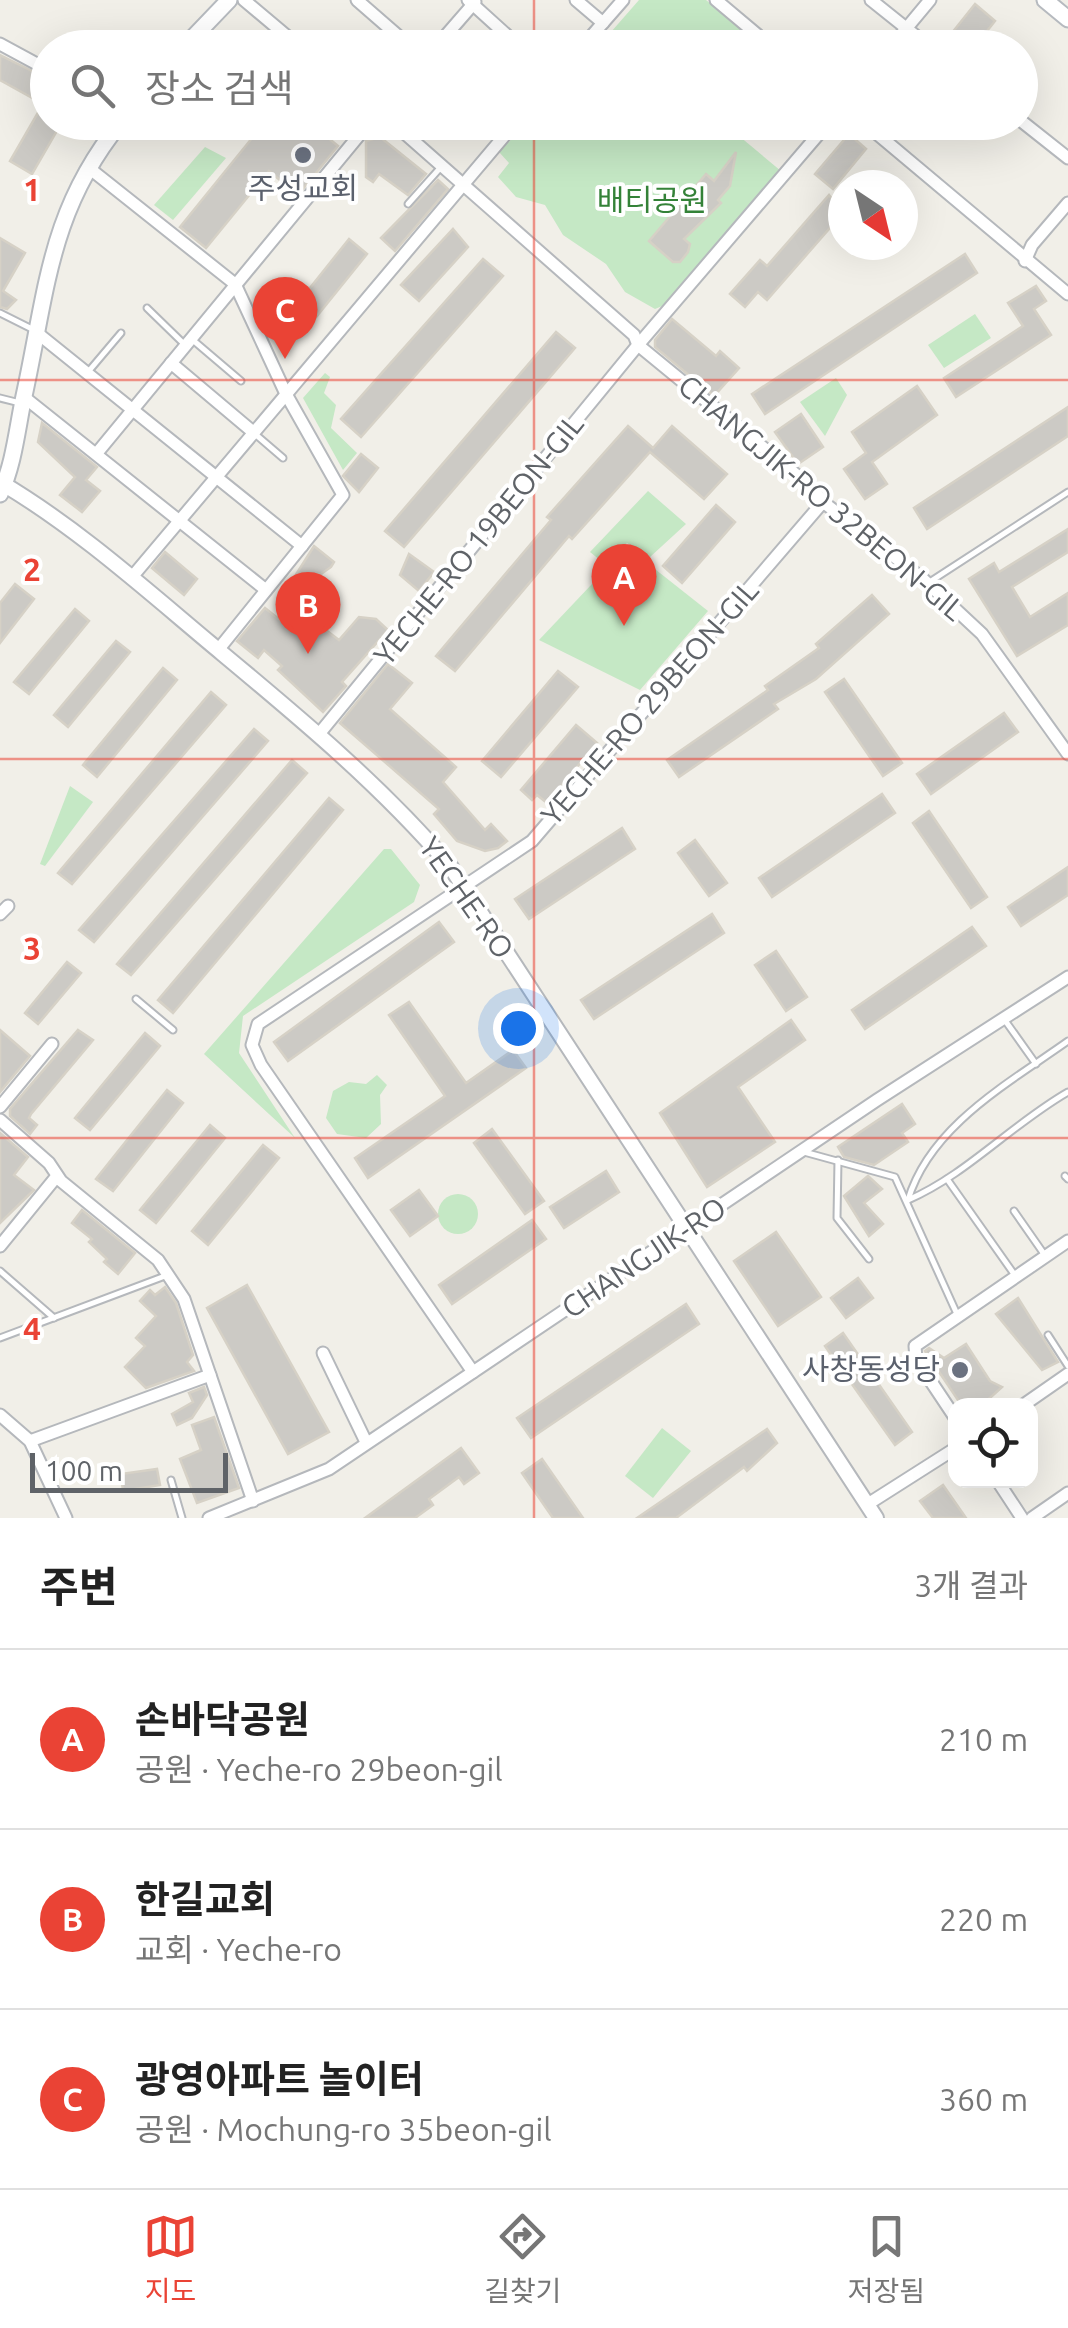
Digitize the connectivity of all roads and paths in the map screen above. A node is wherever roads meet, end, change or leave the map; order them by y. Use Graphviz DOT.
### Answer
graph roads {
  1 [pos="229,0"];
  2 [pos="244,0"];
  3 [pos="357,0"];
  4 [pos="576,0"];
  5 [pos="622,0"];
  6 [pos="716,0"];
  7 [pos="871,0"];
  8 [pos="930,0"];
  9 [pos="1045,0"];
  10 [pos="472,1"];
  11 [pos="1068,19"];
  12 [pos="602,23"];
  13 [pos="906,28"];
  14 [pos="202,30"];
  15 [pos="280,30"];
  16 [pos="391,30"];
  17 [pos="449,30"];
  18 [pos="503,30"];
  19 [pos="596,30"];
  20 [pos="752,30"];
  21 [pos="908,30"];
  22 [pos="0,44"];
  23 [pos="30,60"];
  24 [pos="1038,134"];
  25 [pos="109,140"];
  26 [pos="355,140"];
  27 [pos="413,140"];
  28 [pos="498,140"];
  29 [pos="815,140"];
  30 [pos="884,140"];
  31 [pos="1068,158"];
  32 [pos="442,165"];
  33 [pos="90,168"];
  34 [pos="466,184"];
  35 [pos="1068,203"];
  36 [pos="408,204"];
  37 [pos="1025,261"];
  38 [pos="236,284"];
  39 [pos="1068,294"];
  40 [pos="147,308"];
  41 [pos="0,313"];
  42 [pos="36,332"];
  43 [pos="120,333"];
  44 [pos="188,342"];
  45 [pos="638,346"];
  46 [pos="170,363"];
  47 [pos="88,372"];
  48 [pos="241,381"];
  49 [pos="286,394"];
  50 [pos="0,398"];
  51 [pos="23,400"];
  52 [pos="134,408"];
  53 [pos="253,432"];
  54 [pos="97,453"];
  55 [pos="283,458"];
  56 [pos="217,474"];
  57 [pos="2,487"];
  58 [pos="1068,492"];
  59 [pos="823,502"];
  60 [pos="179,520"];
  61 [pos="302,546"];
  62 [pos="132,577"];
  63 [pos="928,583"];
  64 [pos="266,590"];
  65 [pos="218,650"];
  66 [pos="319,734"];
  67 [pos="1068,754"];
  68 [pos="462,887"];
  69 [pos="1068,977"];
  70 [pos="136,999"];
  71 [pos="1004,1020"];
  72 [pos="174,1030"];
  73 [pos="1068,1041"];
  74 [pos="52,1044"];
  75 [pos="1036,1064"];
  76 [pos="1067,1094"];
  77 [pos="0,1106"];
  78 [pos="0,1120"];
  79 [pos="802,1151"];
  80 [pos="838,1160"];
  81 [pos="58,1176"];
  82 [pos="947,1179"];
  83 [pos="908,1200"];
  84 [pos="1014,1211"];
  85 [pos="686,1232"];
  86 [pos="1068,1241"];
  87 [pos="0,1246"];
  88 [pos="1046,1256"];
  89 [pos="869,1259"];
  90 [pos="0,1271"];
  91 [pos="168,1275"];
  92 [pos="1016,1276"];
  93 [pos="958,1316"];
  94 [pos="54,1318"];
  95 [pos="1048,1336"];
  96 [pos="0,1338"];
  97 [pos="322,1353"];
  98 [pos="1068,1366"];
  99 [pos="474,1372"];
  100 [pos="210,1374"];
  101 [pos="1068,1374"];
  102 [pos="1034,1398"];
  103 [pos="948,1407"];
  104 [pos="0,1415"];
  105 [pos="30,1441"];
  106 [pos="366,1442"];
  107 [pos="948,1454"];
  108 [pos="171,1480"];
  109 [pos="1002,1488"];
  110 [pos="1068,1493"];
  111 [pos="253,1502"];
  112 [pos="872,1511"];
  113 [pos="66,1518"];
  114 [pos="182,1518"];
  115 [pos="210,1518"];
  116 [pos="1022,1518"];
  117 [pos="1032,1518"];
  1 -- 14 [label="main road"];
  2 -- 15 [label="street"];
  3 -- 16 [label="street"];
  4 -- 12 [label="street"];
  5 -- 12 [label="street"];
  6 -- 20 [label="street"];
  7 -- 13 [label="street"];
  8 -- 13 [label="street"];
  9 -- 11 [label="main road"];
  10 -- 17 [label="street"];
  10 -- 18 [label="street"];
  12 -- 19 [label="street"];
  13 -- 21 [label="street"];
  22 -- 23 [label="street"];
  24 -- 31 [label="street"];
  25 -- 33 [label="main road"];
  26 -- 38 [label="street"];
  27 -- 32 [label="street, CHANGJIK-RO 32BEON-GIL"];
  28 -- 34 [label="street"];
  29 -- 45 [label="street, YECHE-RO 19BEON-GIL"];
  30 -- 37 [label="street"];
  32 -- 34 [label="street, CHANGJIK-RO 32BEON-GIL"];
  32 -- 36 [label="lane"];
  33 -- 38 [label="street"];
  33 -- 42 [label="main road"];
  34 -- 45 [label="street, CHANGJIK-RO 32BEON-GIL"];
  34 -- 49 [label="street"];
  35 -- 37 [label="street"];
  37 -- 39 [label="street"];
  38 -- 44 [label="street"];
  38 -- 49 [label="street"];
  40 -- 44 [label="lane"];
  41 -- 42 [label="lane"];
  42 -- 47 [label="street"];
  42 -- 51 [label="main road"];
  43 -- 47 [label="lane"];
  44 -- 46 [label="street"];
  44 -- 48 [label="lane"];
  45 -- 59 [label="street, CHANGJIK-RO 32BEON-GIL"];
  45 -- 66 [label="street, YECHE-RO 19BEON-GIL"];
  46 -- 52 [label="street"];
  46 -- 53 [label="street"];
  47 -- 52 [label="street"];
  49 -- 53 [label="street"];
  49 -- 61 [label="street"];
  50 -- 51 [label="lane"];
  51 -- 54 [label="street"];
  51 -- 57 [label="main road"];
  52 -- 54 [label="street"];
  52 -- 56 [label="street"];
  53 -- 55 [label="lane"];
  53 -- 56 [label="street"];
  54 -- 60 [label="street"];
  56 -- 60 [label="street"];
  56 -- 61 [label="street"];
  57 -- 62 [label="street, YECHE-RO"];
  58 -- 63 [label="lane"];
  59 -- 63 [label="street, CHANGJIK-RO 32BEON-GIL"];
  59 -- 68 [label="street, YECHE-RO 29BEON-GIL"];
  60 -- 62 [label="street"];
  60 -- 64 [label="street"];
  61 -- 64 [label="street"];
  62 -- 65 [label="street, YECHE-RO"];
  63 -- 67 [label="street, CHANGJIK-RO 32BEON-GIL"];
  64 -- 65 [label="street"];
  65 -- 66 [label="street, YECHE-RO"];
  66 -- 68 [label="street, YECHE-RO"];
  68 -- 85 [label="street, YECHE-RO"];
  68 -- 99 [label="street, YECHE-RO 29BEON-GIL"];
  69 -- 71 [label="street, CHANGJIK-RO"];
  70 -- 72 [label="lane"];
  71 -- 75 [label="lane"];
  71 -- 79 [label="street, CHANGJIK-RO"];
  73 -- 75 [label="lane"];
  74 -- 77 [label="street"];
  75 -- 83 [label="lane"];
  76 -- 82 [label="lane"];
  78 -- 81 [label="street"];
  79 -- 80 [label="lane"];
  79 -- 85 [label="street, CHANGJIK-RO"];
  80 -- 83 [label="lane"];
  80 -- 89 [label="lane"];
  81 -- 87 [label="street"];
  81 -- 91 [label="street"];
  82 -- 83 [label="lane"];
  82 -- 92 [label="lane"];
  83 -- 93 [label="lane"];
  84 -- 88 [label="lane"];
  85 -- 99 [label="street, CHANGJIK-RO"];
  85 -- 112 [label="street, YECHE-RO"];
  86 -- 88 [label="street"];
  88 -- 92 [label="street"];
  90 -- 94 [label="lane"];
  91 -- 94 [label="lane"];
  91 -- 100 [label="street"];
  92 -- 93 [label="street"];
  93 -- 103 [label="street"];
  94 -- 96 [label="lane"];
  95 -- 98 [label="lane"];
  97 -- 106 [label="street"];
  99 -- 106 [label="street, CHANGJIK-RO"];
  100 -- 105 [label="street"];
  100 -- 111 [label="street"];
  101 -- 102 [label="street"];
  104 -- 105 [label="street"];
  105 -- 113 [label="street"];
  106 -- 111 [label="street, CHANGJIK-RO"];
  107 -- 112 [label="street"];
  108 -- 114 [label="lane"];
  109 -- 116 [label="street"];
  110 -- 117 [label="street"];
  111 -- 115 [label="street, CHANGJIK-RO"];
}
